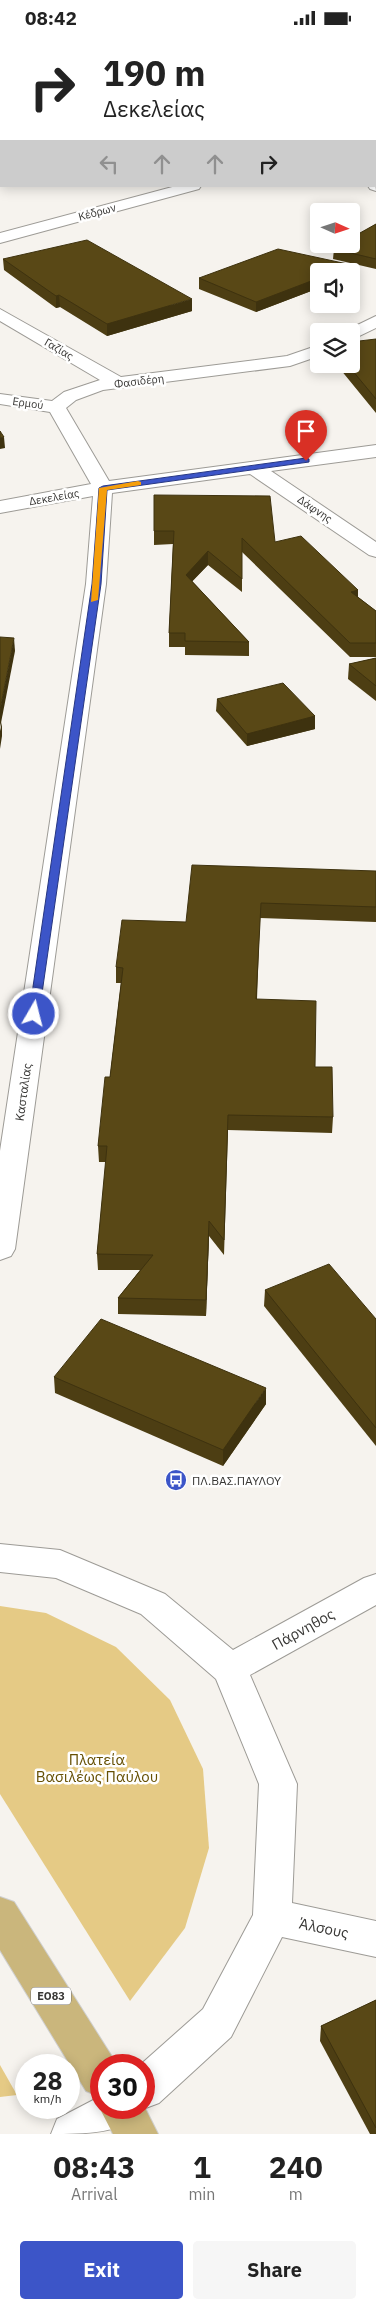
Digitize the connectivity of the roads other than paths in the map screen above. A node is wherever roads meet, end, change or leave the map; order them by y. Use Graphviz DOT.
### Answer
graph roads {
  1 [pos="190,187"];
  2 [pos="0,238"];
  3 [pos="0,314"];
  4 [pos="376,321"];
  5 [pos="360,330"];
  6 [pos="310,353"];
  7 [pos="118,383"];
  8 [pos="0,399"];
  9 [pos="56,407"];
  10 [pos="376,451"];
  11 [pos="254,468"];
  12 [pos="103,488"];
  13 [pos="0,507"];
  14 [pos="376,551"];
  15 [pos="0,1249"];
  16 [pos="0,1558"];
  17 [pos="376,1588"];
  18 [pos="230,1669"];
  19 [pos="0,1915"];
  20 [pos="272,1917"];
  21 [pos="376,1939"];
  22 [pos="91,2054"];
  23 [pos="155,2077"];
  24 [pos="98,2119"];
  25 [pos="72,2134"];
  1 -- 2 [label="street, Κέδρων"];
  3 -- 7 [label="street, Γαζίας"];
  4 -- 5 [label="street"];
  6 -- 7 [label="street, Φασιδέρη"];
  7 -- 9 [label="street, Φασιδέρη"];
  8 -- 9 [label="street, Ερμού"];
  9 -- 12 [label="street"];
  10 -- 11 [label="street, Δεκελείας"];
  11 -- 12 [label="street, Δεκελείας"];
  11 -- 14 [label="street, Δάφνης"];
  12 -- 13 [label="street, Δεκελείας"];
  12 -- 15 [label="street, Κασταλίας"];
  16 -- 18 [label="street"];
  17 -- 18 [label="street, Πάρνηθος"];
  18 -- 20 [label="street"];
  19 -- 22 [label="main road, ΕΟ83"];
  20 -- 21 [label="street, Άλσους"];
  20 -- 23 [label="street"];
  24 -- 25 [label="street"];
}
